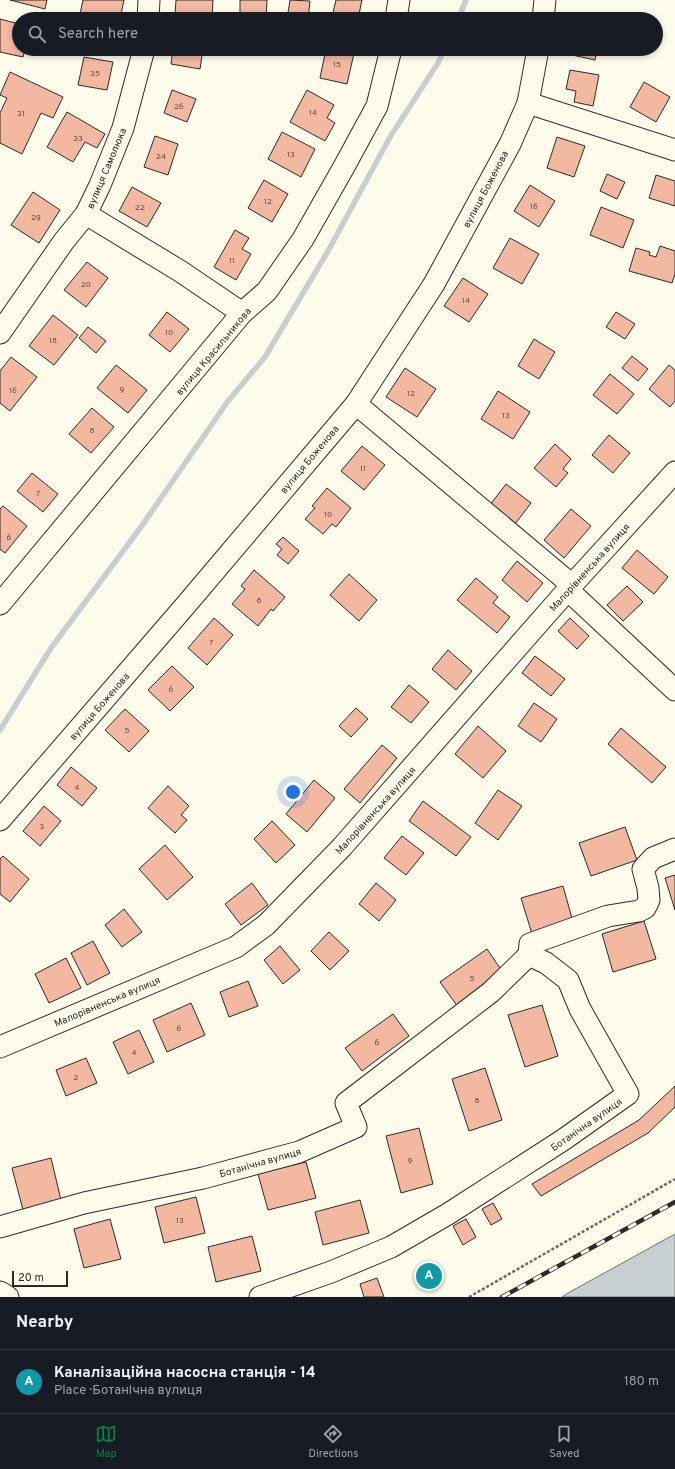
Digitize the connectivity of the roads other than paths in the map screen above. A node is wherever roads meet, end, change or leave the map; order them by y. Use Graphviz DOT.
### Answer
graph roads {
  1 [pos="149,0"];
  2 [pos="399,0"];
  3 [pos="546,0"];
  4 [pos="148,12"];
  5 [pos="397,12"];
  6 [pos="544,12"];
  7 [pos="142,56"];
  8 [pos="389,56"];
  9 [pos="537,56"];
  10 [pos="528,103"];
  11 [pos="675,150"];
  12 [pos="86,214"];
  13 [pos="242,313"];
  14 [pos="0,333"];
  15 [pos="356,404"];
  16 [pos="675,472"];
  17 [pos="570,587"];
  18 [pos="0,604"];
  19 [pos="675,690"];
  20 [pos="0,820"];
  21 [pos="675,849"];
  22 [pos="529,955"];
  23 [pos="0,1047"];
  24 [pos="0,1227"];
  25 [pos="0,1292"];
  26 [pos="8,1297"];
  27 [pos="260,1297"];
  1 -- 4 [label="street"];
  2 -- 5 [label="street"];
  3 -- 6 [label="street"];
  7 -- 12 [label="street, вулиця Самолюка"];
  8 -- 13 [label="street, вулиця Красильникова"];
  9 -- 10 [label="street, вулиця Боженова"];
  10 -- 11 [label="street"];
  10 -- 15 [label="street, вулиця Боженова"];
  12 -- 13 [label="street"];
  12 -- 14 [label="street, вулиця Самолюка"];
  13 -- 18 [label="street, вулиця Красильникова"];
  15 -- 17 [label="street"];
  15 -- 20 [label="street, вулиця Боженова"];
  16 -- 17 [label="street, Малорівненська вулиця"];
  17 -- 19 [label="street"];
  17 -- 23 [label="street, Малорівненська вулиця"];
  21 -- 22 [label="street, Ботанічна вулиця"];
  22 -- 24 [label="street, Ботанічна вулиця"];
  22 -- 27 [label="street, Ботанічна вулиця"];
  25 -- 26 [label="street"];
}
